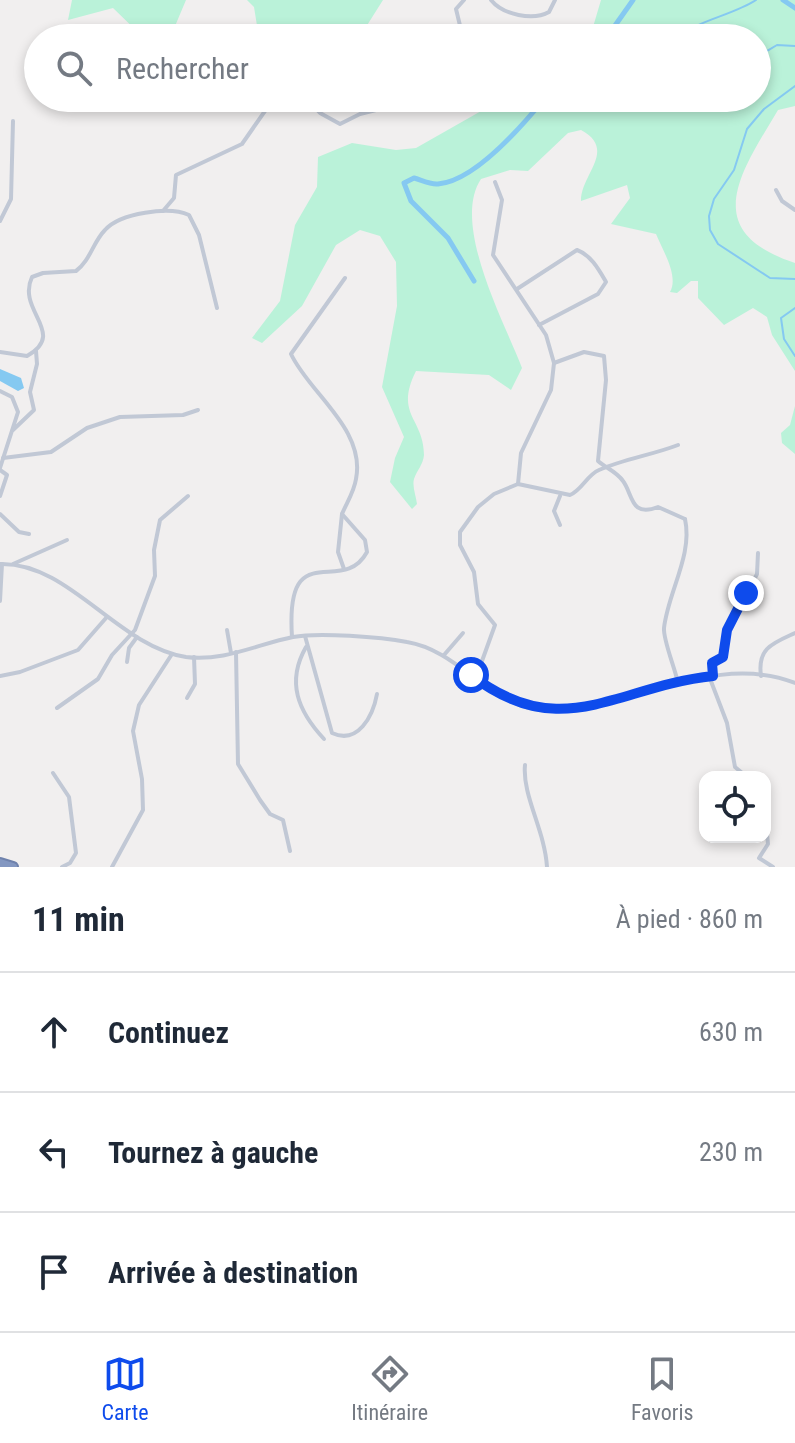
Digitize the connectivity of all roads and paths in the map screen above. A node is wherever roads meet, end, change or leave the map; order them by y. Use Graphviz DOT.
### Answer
graph roads {
  1 [pos="464,0"];
  2 [pos="491,0"];
  3 [pos="555,0"];
  4 [pos="460,24"];
  5 [pos="264,112"];
  6 [pos="319,112"];
  7 [pos="368,112"];
  8 [pos="13,121"];
  9 [pos="495,182"];
  10 [pos="776,190"];
  11 [pos="795,210"];
  12 [pos="163,212"];
  13 [pos="0,221"];
  14 [pos="345,278"];
  15 [pos="516,289"];
  16 [pos="217,308"];
  17 [pos="539,325"];
  18 [pos="36,351"];
  19 [pos="0,352"];
  20 [pos="554,363"];
  21 [pos="0,391"];
  22 [pos="198,410"];
  23 [pos="13,430"];
  24 [pos="678,445"];
  25 [pos="3,458"];
  26 [pos="612,468"];
  27 [pos="0,469"];
  28 [pos="518,484"];
  29 [pos="0,496"];
  30 [pos="188,496"];
  31 [pos="560,496"];
  32 [pos="0,514"];
  33 [pos="342,514"];
  34 [pos="560,525"];
  35 [pos="29,534"];
  36 [pos="67,540"];
  37 [pos="758,553"];
  38 [pos="1,564"];
  39 [pos="13,564"];
  40 [pos="344,569"];
  41 [pos="0,601"];
  42 [pos="107,617"];
  43 [pos="227,630"];
  44 [pos="463,633"];
  45 [pos="795,633"];
  46 [pos="134,636"];
  47 [pos="305,636"];
  48 [pos="292,637"];
  49 [pos="306,647"];
  50 [pos="233,652"];
  51 [pos="172,654"];
  52 [pos="444,655"];
  53 [pos="194,657"];
  54 [pos="127,662"];
  55 [pos="471,675"];
  56 [pos="0,676"];
  57 [pos="711,676"];
  58 [pos="761,676"];
  59 [pos="678,683"];
  60 [pos="795,683"];
  61 [pos="377,694"];
  62 [pos="187,698"];
  63 [pos="57,708"];
  64 [pos="324,739"];
  65 [pos="525,765"];
  66 [pos="740,771"];
  67 [pos="53,773"];
  68 [pos="768,843"];
  69 [pos="290,851"];
  70 [pos="0,863"];
  71 [pos="13,867"];
  72 [pos="62,867"];
  73 [pos="112,867"];
  74 [pos="547,867"];
  75 [pos="773,867"];
  1 -- 4 [label="street"];
  2 -- 3 [label="street"];
  5 -- 12 [label="street"];
  6 -- 7 [label="street"];
  8 -- 13 [label="street"];
  9 -- 15 [label="street"];
  10 -- 11 [label="street"];
  12 -- 16 [label="street"];
  12 -- 18 [label="street"];
  14 -- 33 [label="street"];
  15 -- 17 [label="street"];
  15 -- 17 [label="street"];
  17 -- 20 [label="street"];
  18 -- 19 [label="street"];
  18 -- 23 [label="street"];
  20 -- 26 [label="street"];
  20 -- 28 [label="street"];
  21 -- 23 [label="street"];
  22 -- 25 [label="street"];
  23 -- 25 [label="street"];
  24 -- 26 [label="street"];
  25 -- 27 [label="street"];
  26 -- 31 [label="street"];
  26 -- 59 [label="street"];
  27 -- 29 [label="street"];
  28 -- 31 [label="street"];
  28 -- 55 [label="street"];
  30 -- 46 [label="street"];
  31 -- 34 [label="street"];
  32 -- 35 [label="street"];
  33 -- 40 [label="street"];
  33 -- 40 [label="street"];
  36 -- 39 [label="street"];
  37 -- 57 [label="street"];
  38 -- 39 [label="street"];
  38 -- 41 [label="street"];
  39 -- 42 [label="street"];
  40 -- 48 [label="street"];
  42 -- 46 [label="street"];
  42 -- 56 [label="street"];
  43 -- 50 [label="street"];
  44 -- 52 [label="street"];
  45 -- 58 [label="street"];
  46 -- 51 [label="street"];
  46 -- 54 [label="street"];
  46 -- 63 [label="street"];
  47 -- 48 [label="street"];
  47 -- 49 [label="street"];
  47 -- 52 [label="street"];
  48 -- 50 [label="street"];
  49 -- 61 [label="street"];
  49 -- 64 [label="street"];
  50 -- 53 [label="street"];
  50 -- 69 [label="street"];
  51 -- 53 [label="street"];
  51 -- 73 [label="street"];
  52 -- 55 [label="street"];
  53 -- 62 [label="street"];
  55 -- 59 [label="street"];
  57 -- 58 [label="street"];
  57 -- 59 [label="street"];
  57 -- 66 [label="street"];
  58 -- 60 [label="street"];
  65 -- 74 [label="street"];
  67 -- 72 [label="street"];
  68 -- 75 [label="street"];
  70 -- 71 [label="highway"];
}
